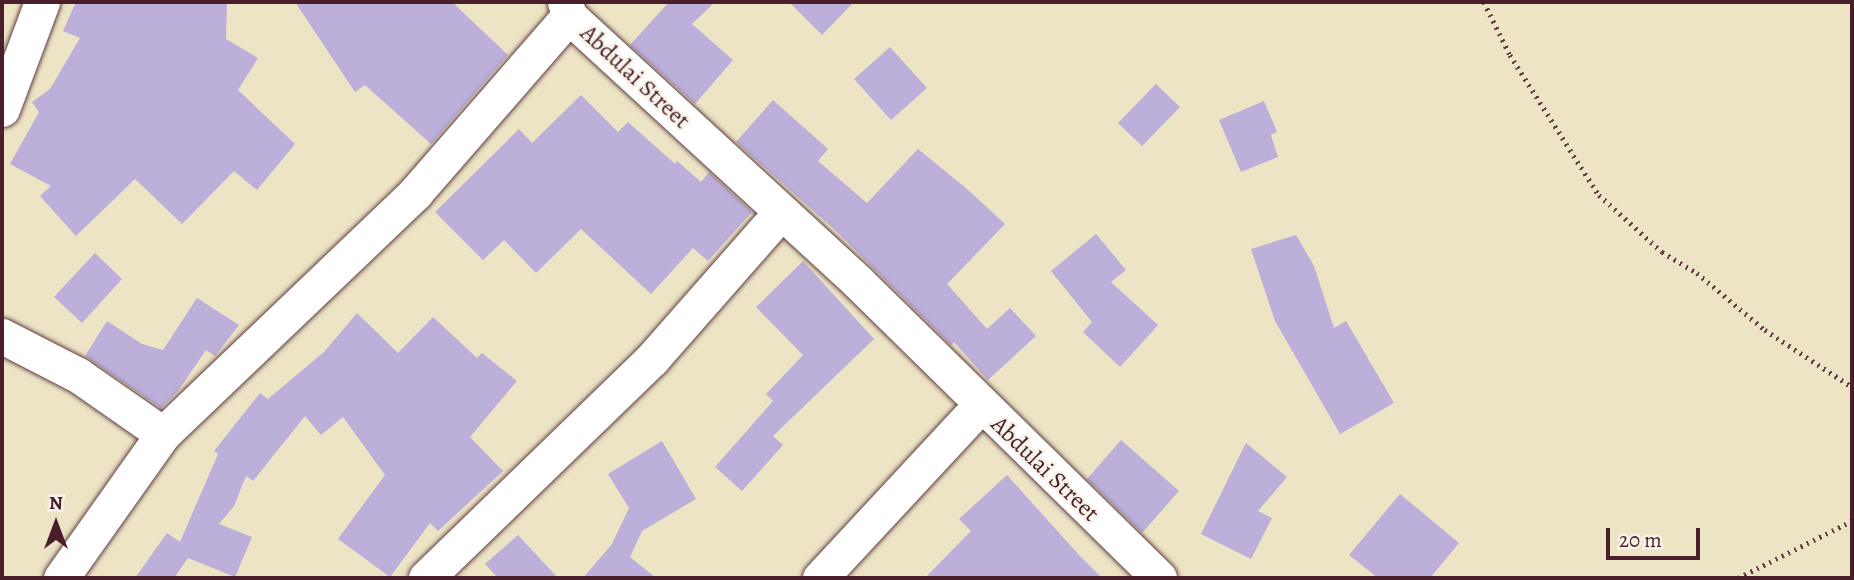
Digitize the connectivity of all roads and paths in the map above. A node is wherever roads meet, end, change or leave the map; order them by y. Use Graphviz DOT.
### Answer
graph roads {
  1 [pos="42,2"];
  2 [pos="1484,2"];
  3 [pos="567,9"];
  4 [pos="2,109"];
  5 [pos="781,212"];
  6 [pos="2,337"];
  7 [pos="1852,387"];
  8 [pos="980,406"];
  9 [pos="163,433"];
  10 [pos="1852,521"];
  11 [pos="61,578"];
  12 [pos="426,578"];
  13 [pos="820,578"];
  14 [pos="1159,578"];
  15 [pos="1738,578"];
  1 -- 4 [label="street"];
  2 -- 7 [label="path"];
  3 -- 5 [label="street, Abdulai Street"];
  3 -- 9 [label="street, Abdulai Street"];
  5 -- 8 [label="street, Abdulai Street"];
  5 -- 12 [label="street"];
  6 -- 9 [label="street"];
  8 -- 13 [label="street"];
  8 -- 14 [label="street, Abdulai Street"];
  9 -- 11 [label="street, Abdulai Street"];
  10 -- 15 [label="path"];
}
